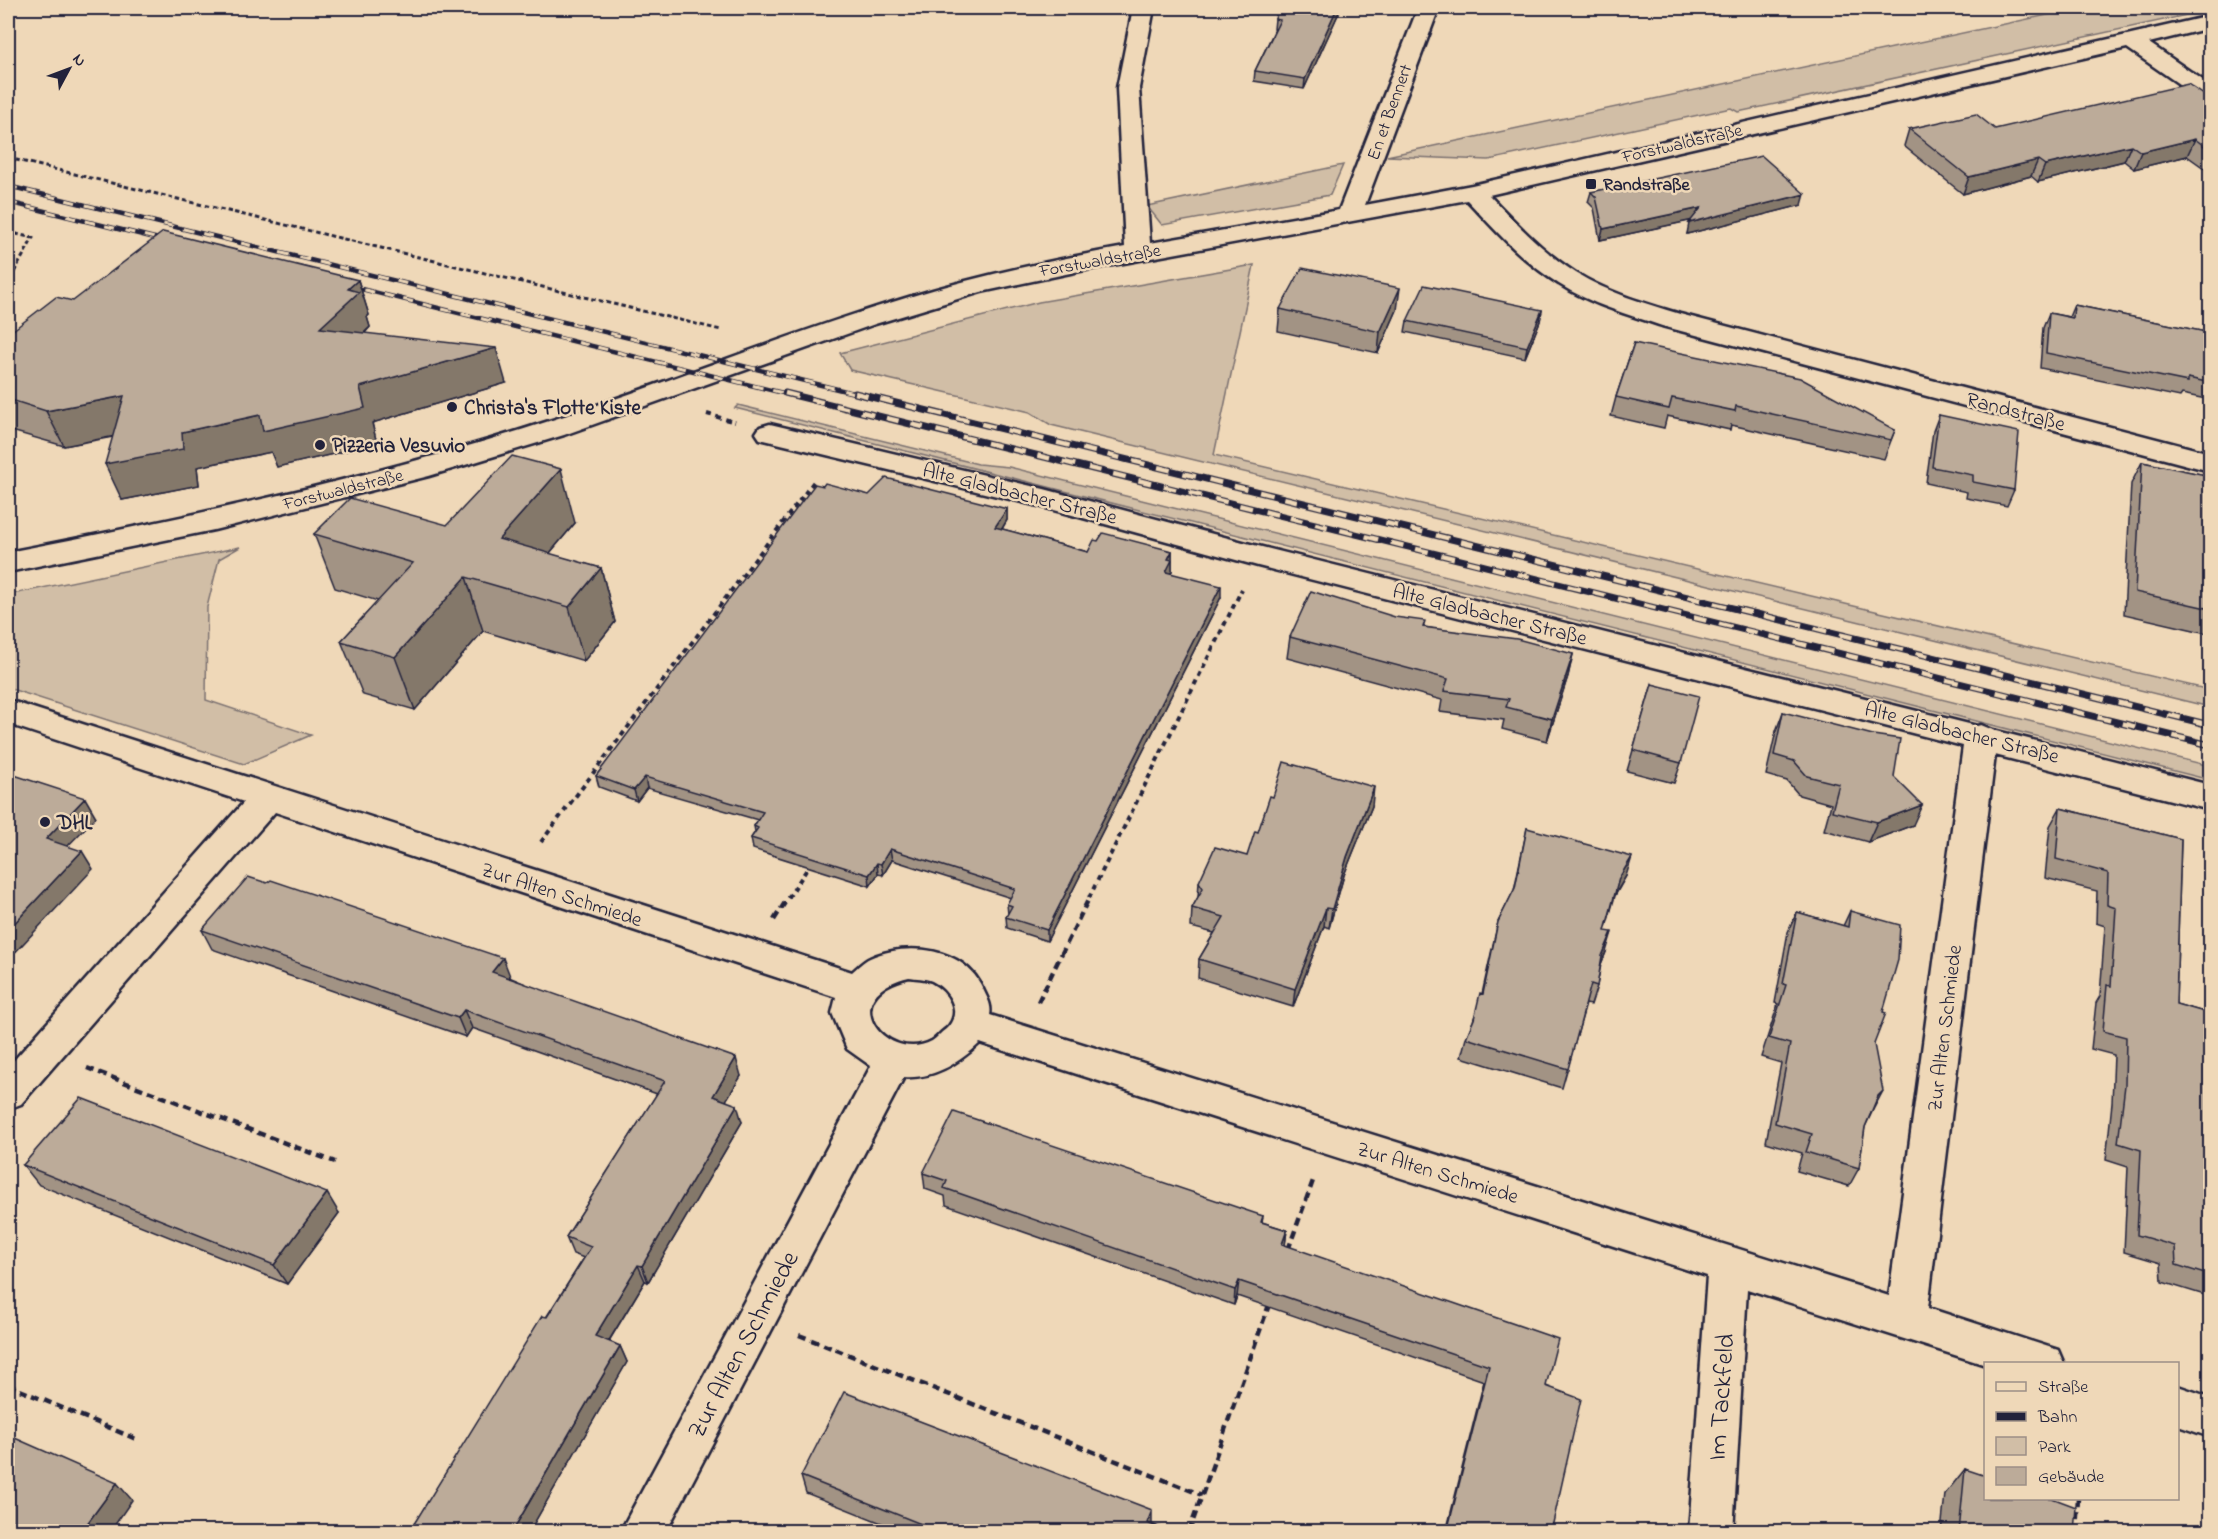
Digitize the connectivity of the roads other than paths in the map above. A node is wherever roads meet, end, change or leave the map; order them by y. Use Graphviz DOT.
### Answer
graph roads {
  1 [pos="1143,8"];
  2 [pos="1428,8"];
  3 [pos="2211,22"];
  4 [pos="2131,40"];
  5 [pos="2211,95"];
  6 [pos="1472,192"];
  7 [pos="1349,216"];
  8 [pos="1138,253"];
  9 [pos="770,433"];
  10 [pos="2211,462"];
  11 [pos="8,562"];
  12 [pos="8,712"];
  13 [pos="1981,737"];
  14 [pos="2211,797"];
  15 [pos="267,798"];
  16 [pos="857,989"];
  17 [pos="970,1024"];
  18 [pos="893,1061"];
  19 [pos="8,1093"];
  20 [pos="1728,1263"];
  21 [pos="1906,1320"];
  22 [pos="2037,1362"];
  23 [pos="2179,1406"];
  24 [pos="2211,1417"];
  25 [pos="642,1532"];
  26 [pos="1711,1532"];
  1 -- 8 [label="street"];
  2 -- 7 [label="street, En et Bennert"];
  3 -- 4 [label="street, Forstwaldstraße"];
  4 -- 5 [label="street"];
  4 -- 6 [label="street, Forstwaldstraße"];
  6 -- 7 [label="street, Forstwaldstraße"];
  6 -- 10 [label="street, Randstraße"];
  7 -- 8 [label="street, Forstwaldstraße"];
  8 -- 11 [label="street, Forstwaldstraße"];
  9 -- 13 [label="street, Alte Gladbacher Straße"];
  12 -- 15 [label="street, Zur Alten Schmiede"];
  13 -- 14 [label="street, Alte Gladbacher Straße"];
  13 -- 21 [label="street, Zur Alten Schmiede"];
  15 -- 16 [label="street, Zur Alten Schmiede"];
  15 -- 19 [label="street"];
  16 -- 17 [label="street"];
  16 -- 18 [label="street"];
  17 -- 18 [label="street"];
  17 -- 20 [label="street, Zur Alten Schmiede"];
  18 -- 25 [label="street, Zur Alten Schmiede"];
  20 -- 21 [label="street, Zur Alten Schmiede"];
  20 -- 26 [label="street, Im Tackfeld"];
  21 -- 22 [label="street, Zur Alten Schmiede"];
  23 -- 24 [label="street"];
}
